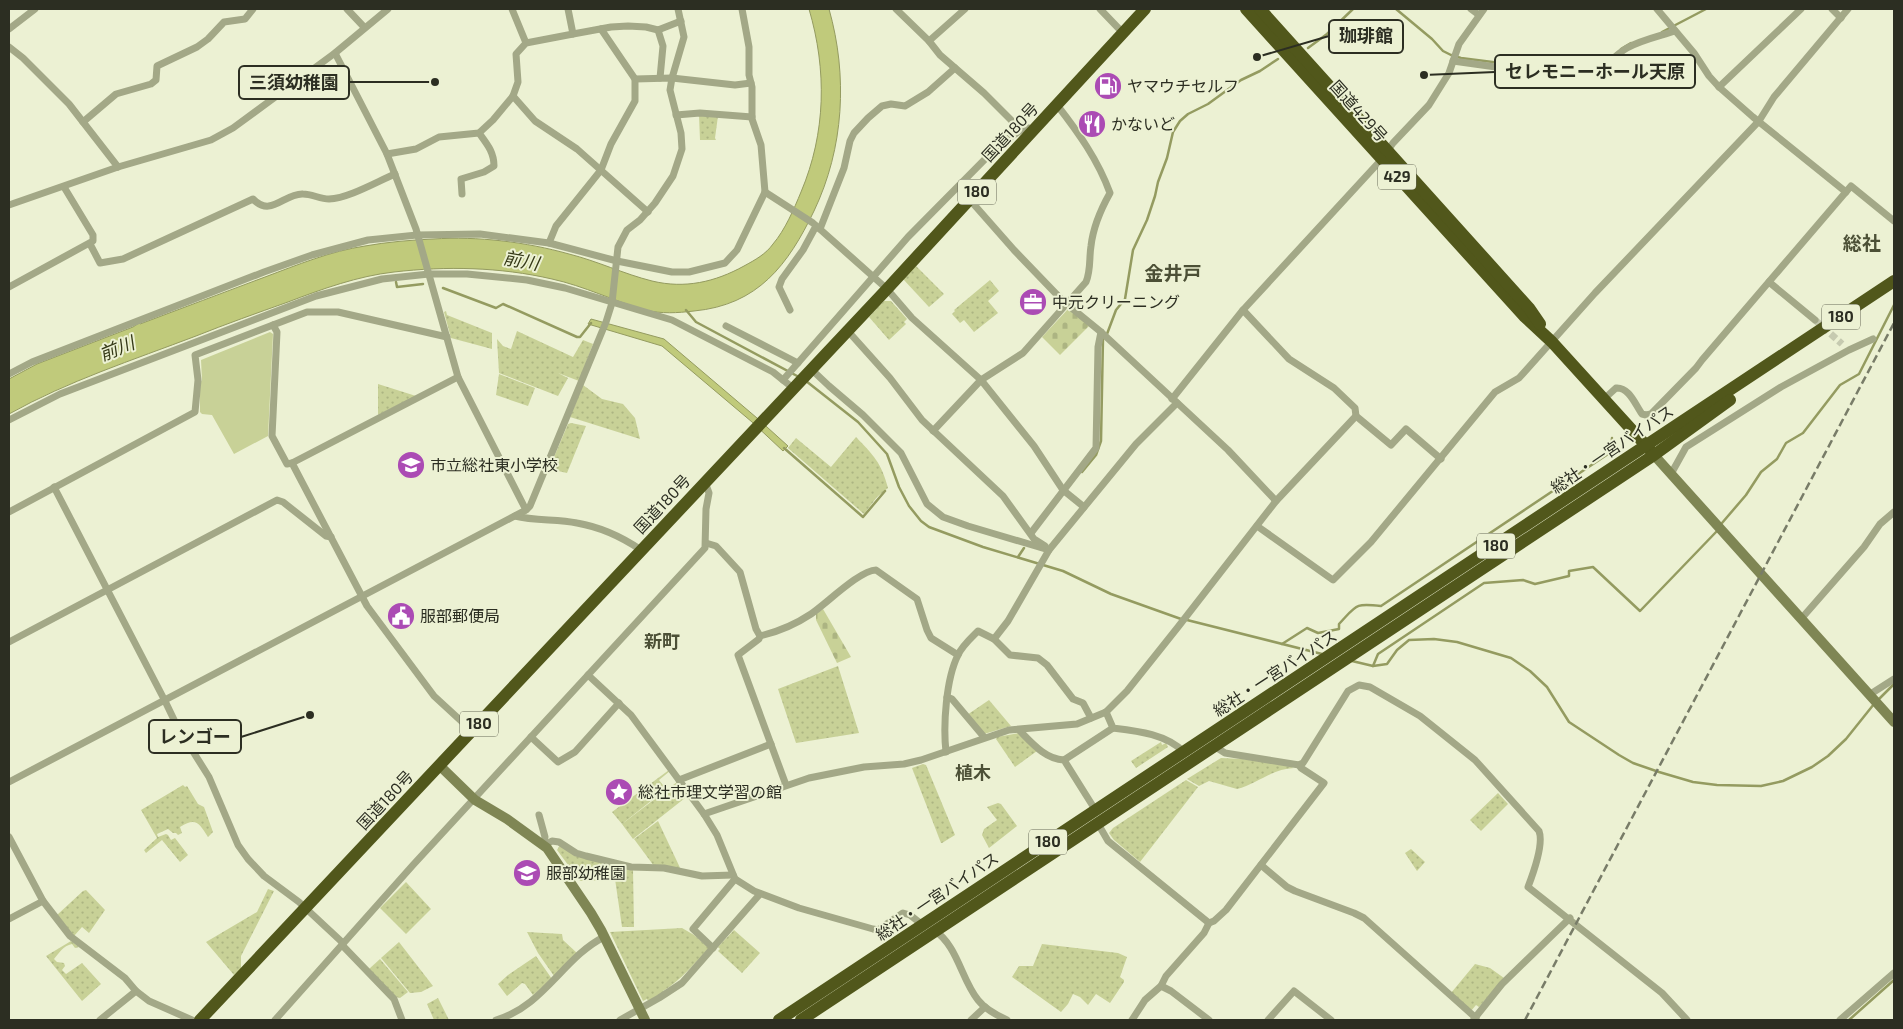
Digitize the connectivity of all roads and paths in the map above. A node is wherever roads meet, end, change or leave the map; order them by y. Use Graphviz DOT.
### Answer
graph roads {
  1 [pos="35,9"];
  2 [pos="253,9"];
  3 [pos="348,9"];
  4 [pos="388,9"];
  5 [pos="512,9"];
  6 [pos="568,9"];
  7 [pos="678,9"];
  8 [pos="742,9"];
  9 [pos="896,9"];
  10 [pos="965,9"];
  11 [pos="1100,9"];
  12 [pos="1145,9"];
  13 [pos="1246,9"];
  14 [pos="1260,9"];
  15 [pos="1471,9"];
  16 [pos="1484,9"];
  17 [pos="1658,9"];
  18 [pos="1801,9"];
  19 [pos="1832,9"];
  20 [pos="1848,9"];
  21 [pos="1479,16"];
  22 [pos="1840,18"];
  23 [pos="681,21"];
  24 [pos="364,27"];
  25 [pos="1673,28"];
  26 [pos="9,29"];
  27 [pos="601,29"];
  28 [pos="658,30"];
  29 [pos="1123,33"];
  30 [pos="573,34"];
  31 [pos="930,41"];
  32 [pos="526,43"];
  33 [pos="9,50"];
  34 [pos="335,53"];
  35 [pos="1454,58"];
  36 [pos="955,68"];
  37 [pos="660,78"];
  38 [pos="672,78"];
  39 [pos="635,79"];
  40 [pos="751,84"];
  41 [pos="1719,87"];
  42 [pos="513,96"];
  43 [pos="1057,105"];
  44 [pos="676,115"];
  45 [pos="752,116"];
  46 [pos="1760,121"];
  47 [pos="83,122"];
  48 [pos="1027,130"];
  49 [pos="479,133"];
  50 [pos="388,154"];
  51 [pos="1384,156"];
  52 [pos="118,167"];
  53 [pos="602,170"];
  54 [pos="395,174"];
  55 [pos="64,187"];
  56 [pos="765,192"];
  57 [pos="1846,192"];
  58 [pos="462,194"];
  59 [pos="970,200"];
  60 [pos="9,204"];
  61 [pos="648,212"];
  62 [pos="1894,221"];
  63 [pos="816,226"];
  64 [pos="418,236"];
  65 [pos="90,244"];
  66 [pos="549,244"];
  67 [pos="616,263"];
  68 [pos="429,273"];
  69 [pos="875,278"];
  70 [pos="1894,281"];
  71 [pos="1769,282"];
  72 [pos="9,287"];
  73 [pos="887,289"];
  74 [pos="612,302"];
  75 [pos="1068,304"];
  76 [pos="790,310"];
  77 [pos="1243,310"];
  78 [pos="1815,320"];
  79 [pos="273,325"];
  80 [pos="726,326"];
  81 [pos="847,330"];
  82 [pos="1104,335"];
  83 [pos="447,337"];
  84 [pos="1874,339"];
  85 [pos="1552,342"];
  86 [pos="1842,344"];
  87 [pos="1849,350"];
  88 [pos="803,368"];
  89 [pos="9,374"];
  90 [pos="458,377"];
  91 [pos="981,380"];
  92 [pos="789,382"];
  93 [pos="1604,399"];
  94 [pos="1175,401"];
  95 [pos="1356,416"];
  96 [pos="9,420"];
  97 [pos="933,431"];
  98 [pos="1650,450"];
  99 [pos="1441,459"];
  100 [pos="292,463"];
  101 [pos="1671,474"];
  102 [pos="705,482"];
  103 [pos="54,487"];
  104 [pos="1065,492"];
  105 [pos="1276,502"];
  106 [pos="1084,507"];
  107 [pos="526,510"];
  108 [pos="9,512"];
  109 [pos="1894,512"];
  110 [pos="515,516"];
  111 [pos="1257,526"];
  112 [pos="1031,533"];
  113 [pos="331,537"];
  114 [pos="706,543"];
  115 [pos="641,550"];
  116 [pos="1048,551"];
  117 [pos="108,590"];
  118 [pos="362,596"];
  119 [pos="1801,619"];
  120 [pos="760,636"];
  121 [pos="994,640"];
  122 [pos="9,642"];
  123 [pos="958,654"];
  124 [pos="588,676"];
  125 [pos="1894,679"];
  126 [pos="1870,696"];
  127 [pos="947,697"];
  128 [pos="165,701"];
  129 [pos="619,703"];
  130 [pos="1106,712"];
  131 [pos="1091,718"];
  132 [pos="1894,722"];
  133 [pos="1113,728"];
  134 [pos="1019,730"];
  135 [pos="472,731"];
  136 [pos="531,737"];
  137 [pos="984,737"];
  138 [pos="771,744"];
  139 [pos="1206,747"];
  140 [pos="946,752"];
  141 [pos="1184,752"];
  142 [pos="1064,760"];
  143 [pos="1300,765"];
  144 [pos="440,766"];
  145 [pos="679,780"];
  146 [pos="9,782"];
  147 [pos="786,785"];
  148 [pos="475,800"];
  149 [pos="1096,810"];
  150 [pos="704,814"];
  151 [pos="539,815"];
  152 [pos="1097,824"];
  153 [pos="9,837"];
  154 [pos="543,846"];
  155 [pos="1261,865"];
  156 [pos="734,877"];
  157 [pos="760,894"];
  158 [pos="43,901"];
  159 [pos="306,908"];
  160 [pos="1570,918"];
  161 [pos="9,919"];
  162 [pos="1209,923"];
  163 [pos="922,926"];
  164 [pos="936,930"];
  165 [pos="604,937"];
  166 [pos="343,944"];
  167 [pos="713,948"];
  168 [pos="1894,972"];
  169 [pos="1161,986"];
  170 [pos="136,991"];
  171 [pos="985,1007"];
  172 [pos="639,1009"];
  173 [pos="1326,1019"];
  174 [pos="1474,1019"];
  175 [pos="100,1020"];
  176 [pos="192,1020"];
  177 [pos="200,1020"];
  178 [pos="275,1020"];
  179 [pos="402,1020"];
  180 [pos="496,1020"];
  181 [pos="620,1020"];
  182 [pos="645,1020"];
  183 [pos="779,1020"];
  184 [pos="801,1020"];
  185 [pos="972,1020"];
  186 [pos="1007,1020"];
  187 [pos="1132,1020"];
  188 [pos="1209,1020"];
  189 [pos="1268,1020"];
  190 [pos="1687,1020"];
  191 [pos="1840,1020"];
  1 -- 26 [label="street"];
  2 -- 47 [label="street"];
  3 -- 24 [label="street"];
  4 -- 24 [label="street"];
  5 -- 32 [label="street"];
  6 -- 30 [label="street"];
  7 -- 23 [label="street"];
  8 -- 40 [label="street"];
  9 -- 31 [label="street"];
  10 -- 31 [label="street"];
  11 -- 29 [label="street"];
  12 -- 29 [label="highway, 国道180号 / 180"];
  13 -- 51 [label="highway, 国道429号 / 429"];
  14 -- 51 [label="highway, 国道429号 / 429"];
  15 -- 21 [label="street"];
  16 -- 21 [label="street"];
  17 -- 25 [label="street"];
  18 -- 41 [label="street"];
  19 -- 22 [label="street"];
  20 -- 22 [label="street"];
  21 -- 35 [label="street"];
  22 -- 46 [label="street"];
  23 -- 28 [label="street"];
  23 -- 38 [label="street"];
  24 -- 34 [label="street"];
  25 -- 35 [label="street"];
  25 -- 41 [label="street"];
  27 -- 28 [label="street"];
  27 -- 30 [label="street"];
  27 -- 39 [label="street"];
  28 -- 37 [label="street"];
  29 -- 43 [label="highway, 国道180号 / 180"];
  30 -- 32 [label="street"];
  31 -- 36 [label="street"];
  32 -- 42 [label="street"];
  33 -- 47 [label="street"];
  34 -- 50 [label="street"];
  34 -- 52 [label="street"];
  35 -- 51 [label="street"];
  36 -- 48 [label="street"];
  36 -- 63 [label="street"];
  37 -- 38 [label="street"];
  37 -- 39 [label="street"];
  38 -- 40 [label="street"];
  38 -- 44 [label="street"];
  39 -- 53 [label="street"];
  40 -- 45 [label="street"];
  41 -- 46 [label="street"];
  42 -- 49 [label="street"];
  42 -- 53 [label="street"];
  43 -- 48 [label="highway, 国道180号 / 180"];
  43 -- 75 [label="street"];
  44 -- 45 [label="street"];
  44 -- 61 [label="street"];
  45 -- 56 [label="street"];
  46 -- 57 [label="street"];
  46 -- 85 [label="street"];
  47 -- 52 [label="street"];
  48 -- 59 [label="highway, 国道180号 / 180"];
  48 -- 69 [label="street"];
  49 -- 50 [label="street"];
  49 -- 58 [label="street"];
  50 -- 54 [label="street"];
  51 -- 77 [label="street"];
  51 -- 85 [label="highway, 国道429号 / 429"];
  52 -- 55 [label="street"];
  53 -- 61 [label="street"];
  53 -- 66 [label="street"];
  54 -- 64 [label="street"];
  54 -- 65 [label="street"];
  55 -- 60 [label="street"];
  55 -- 65 [label="street"];
  56 -- 63 [label="street"];
  56 -- 67 [label="street"];
  57 -- 62 [label="street"];
  57 -- 71 [label="street"];
  59 -- 73 [label="highway, 国道180号 / 180"];
  59 -- 75 [label="street"];
  61 -- 67 [label="street"];
  63 -- 69 [label="street"];
  63 -- 76 [label="street"];
  64 -- 66 [label="street"];
  64 -- 68 [label="street"];
  64 -- 89 [label="street"];
  65 -- 72 [label="street"];
  66 -- 67 [label="street"];
  67 -- 74 [label="street"];
  68 -- 74 [label="street"];
  68 -- 83 [label="street"];
  68 -- 96 [label="street"];
  69 -- 73 [label="street"];
  69 -- 88 [label="street"];
  70 -- 98 [label="highway, 総社・一宮バイパス / 180"];
  71 -- 78 [label="street"];
  71 -- 93 [label="street"];
  73 -- 81 [label="highway, 国道180号 / 180"];
  73 -- 91 [label="street"];
  74 -- 92 [label="street"];
  74 -- 107 [label="street"];
  75 -- 82 [label="street"];
  75 -- 91 [label="street"];
  77 -- 94 [label="street"];
  77 -- 95 [label="street"];
  79 -- 83 [label="street"];
  79 -- 100 [label="street"];
  79 -- 103 [label="street"];
  80 -- 88 [label="street"];
  81 -- 88 [label="highway, 国道180号 / 180"];
  81 -- 97 [label="street"];
  82 -- 94 [label="street"];
  82 -- 104 [label="street"];
  83 -- 90 [label="street"];
  84 -- 87 [label="street"];
  85 -- 93 [label="highway, 国道429号 / 429"];
  85 -- 99 [label="street"];
  86 -- 87 [label="street"];
  87 -- 101 [label="street"];
  88 -- 92 [label="highway, 国道180号 / 180"];
  88 -- 116 [label="street"];
  90 -- 100 [label="street"];
  90 -- 107 [label="street"];
  91 -- 97 [label="street"];
  91 -- 104 [label="street"];
  92 -- 102 [label="highway, 国道180号 / 180"];
  93 -- 98 [label="highway, 国道429号 / 429"];
  94 -- 105 [label="street"];
  94 -- 106 [label="street"];
  95 -- 99 [label="street"];
  95 -- 105 [label="street"];
  97 -- 112 [label="street"];
  98 -- 101 [label="street"];
  98 -- 139 [label="highway, 総社・一宮バイパス / 180"];
  98 -- 139 [label="highway, 総社・一宮バイパス / 180"];
  99 -- 111 [label="street"];
  100 -- 113 [label="street"];
  101 -- 119 [label="street"];
  102 -- 114 [label="street"];
  102 -- 115 [label="highway, 国道180号 / 180"];
  103 -- 108 [label="street"];
  103 -- 117 [label="street"];
  104 -- 106 [label="street"];
  104 -- 112 [label="street"];
  105 -- 111 [label="street"];
  106 -- 116 [label="street"];
  107 -- 110 [label="street"];
  109 -- 119 [label="street"];
  110 -- 115 [label="street"];
  110 -- 118 [label="street"];
  111 -- 130 [label="street"];
  112 -- 116 [label="street"];
  113 -- 117 [label="street"];
  113 -- 118 [label="street"];
  114 -- 120 [label="street"];
  114 -- 124 [label="street"];
  115 -- 135 [label="highway, 国道180号 / 180"];
  116 -- 121 [label="street"];
  117 -- 122 [label="street"];
  117 -- 128 [label="street"];
  118 -- 128 [label="street"];
  118 -- 135 [label="street"];
  119 -- 126 [label="street"];
  120 -- 123 [label="street"];
  120 -- 138 [label="street"];
  121 -- 123 [label="street"];
  121 -- 131 [label="street"];
  123 -- 127 [label="street"];
  124 -- 129 [label="street"];
  124 -- 136 [label="street"];
  125 -- 126 [label="street"];
  126 -- 132 [label="street"];
  127 -- 137 [label="street"];
  127 -- 140 [label="street"];
  128 -- 146 [label="street"];
  128 -- 159 [label="street"];
  129 -- 136 [label="street"];
  129 -- 145 [label="street"];
  130 -- 131 [label="street"];
  130 -- 133 [label="street"];
  131 -- 134 [label="street"];
  133 -- 141 [label="street"];
  133 -- 142 [label="street"];
  134 -- 137 [label="street"];
  134 -- 142 [label="street"];
  135 -- 144 [label="highway, 国道180号 / 180"];
  136 -- 148 [label="street"];
  137 -- 140 [label="street"];
  138 -- 145 [label="street"];
  138 -- 147 [label="street"];
  139 -- 141 [label="highway, 総社・一宮バイパス / 180"];
  139 -- 143 [label="street"];
  139 -- 152 [label="highway, 総社・一宮バイパス / 180"];
  140 -- 147 [label="street"];
  141 -- 149 [label="highway, 総社・一宮バイパス / 180"];
  142 -- 149 [label="street"];
  143 -- 155 [label="street"];
  143 -- 160 [label="street"];
  144 -- 148 [label="street"];
  144 -- 159 [label="highway, 国道180号 / 180"];
  145 -- 150 [label="street"];
  147 -- 150 [label="street"];
  148 -- 154 [label="street"];
  148 -- 166 [label="street"];
  149 -- 152 [label="street"];
  149 -- 163 [label="highway, 総社・一宮バイパス / 180"];
  150 -- 156 [label="street"];
  151 -- 154 [label="street"];
  152 -- 162 [label="street"];
  152 -- 164 [label="highway, 総社・一宮バイパス / 180"];
  153 -- 158 [label="street"];
  154 -- 156 [label="street"];
  154 -- 165 [label="street"];
  155 -- 162 [label="street"];
  155 -- 174 [label="street"];
  156 -- 157 [label="street"];
  156 -- 167 [label="street"];
  157 -- 163 [label="street"];
  157 -- 167 [label="street"];
  158 -- 161 [label="street"];
  158 -- 170 [label="street"];
  159 -- 166 [label="street"];
  159 -- 177 [label="highway, 国道180号 / 180"];
  160 -- 174 [label="street"];
  160 -- 190 [label="street"];
  162 -- 169 [label="street"];
  163 -- 164 [label="street"];
  163 -- 183 [label="highway, 総社・一宮バイパス / 180"];
  164 -- 171 [label="street"];
  164 -- 184 [label="highway, 総社・一宮バイパス / 180"];
  165 -- 172 [label="street"];
  165 -- 180 [label="street"];
  166 -- 178 [label="street"];
  166 -- 179 [label="street"];
  167 -- 172 [label="street"];
  168 -- 191 [label="street"];
  169 -- 187 [label="street"];
  169 -- 188 [label="street"];
  170 -- 175 [label="street"];
  170 -- 176 [label="street"];
  171 -- 185 [label="street"];
  171 -- 186 [label="street"];
  172 -- 181 [label="street"];
  172 -- 182 [label="street"];
  173 -- 189 [label="street"];
}
